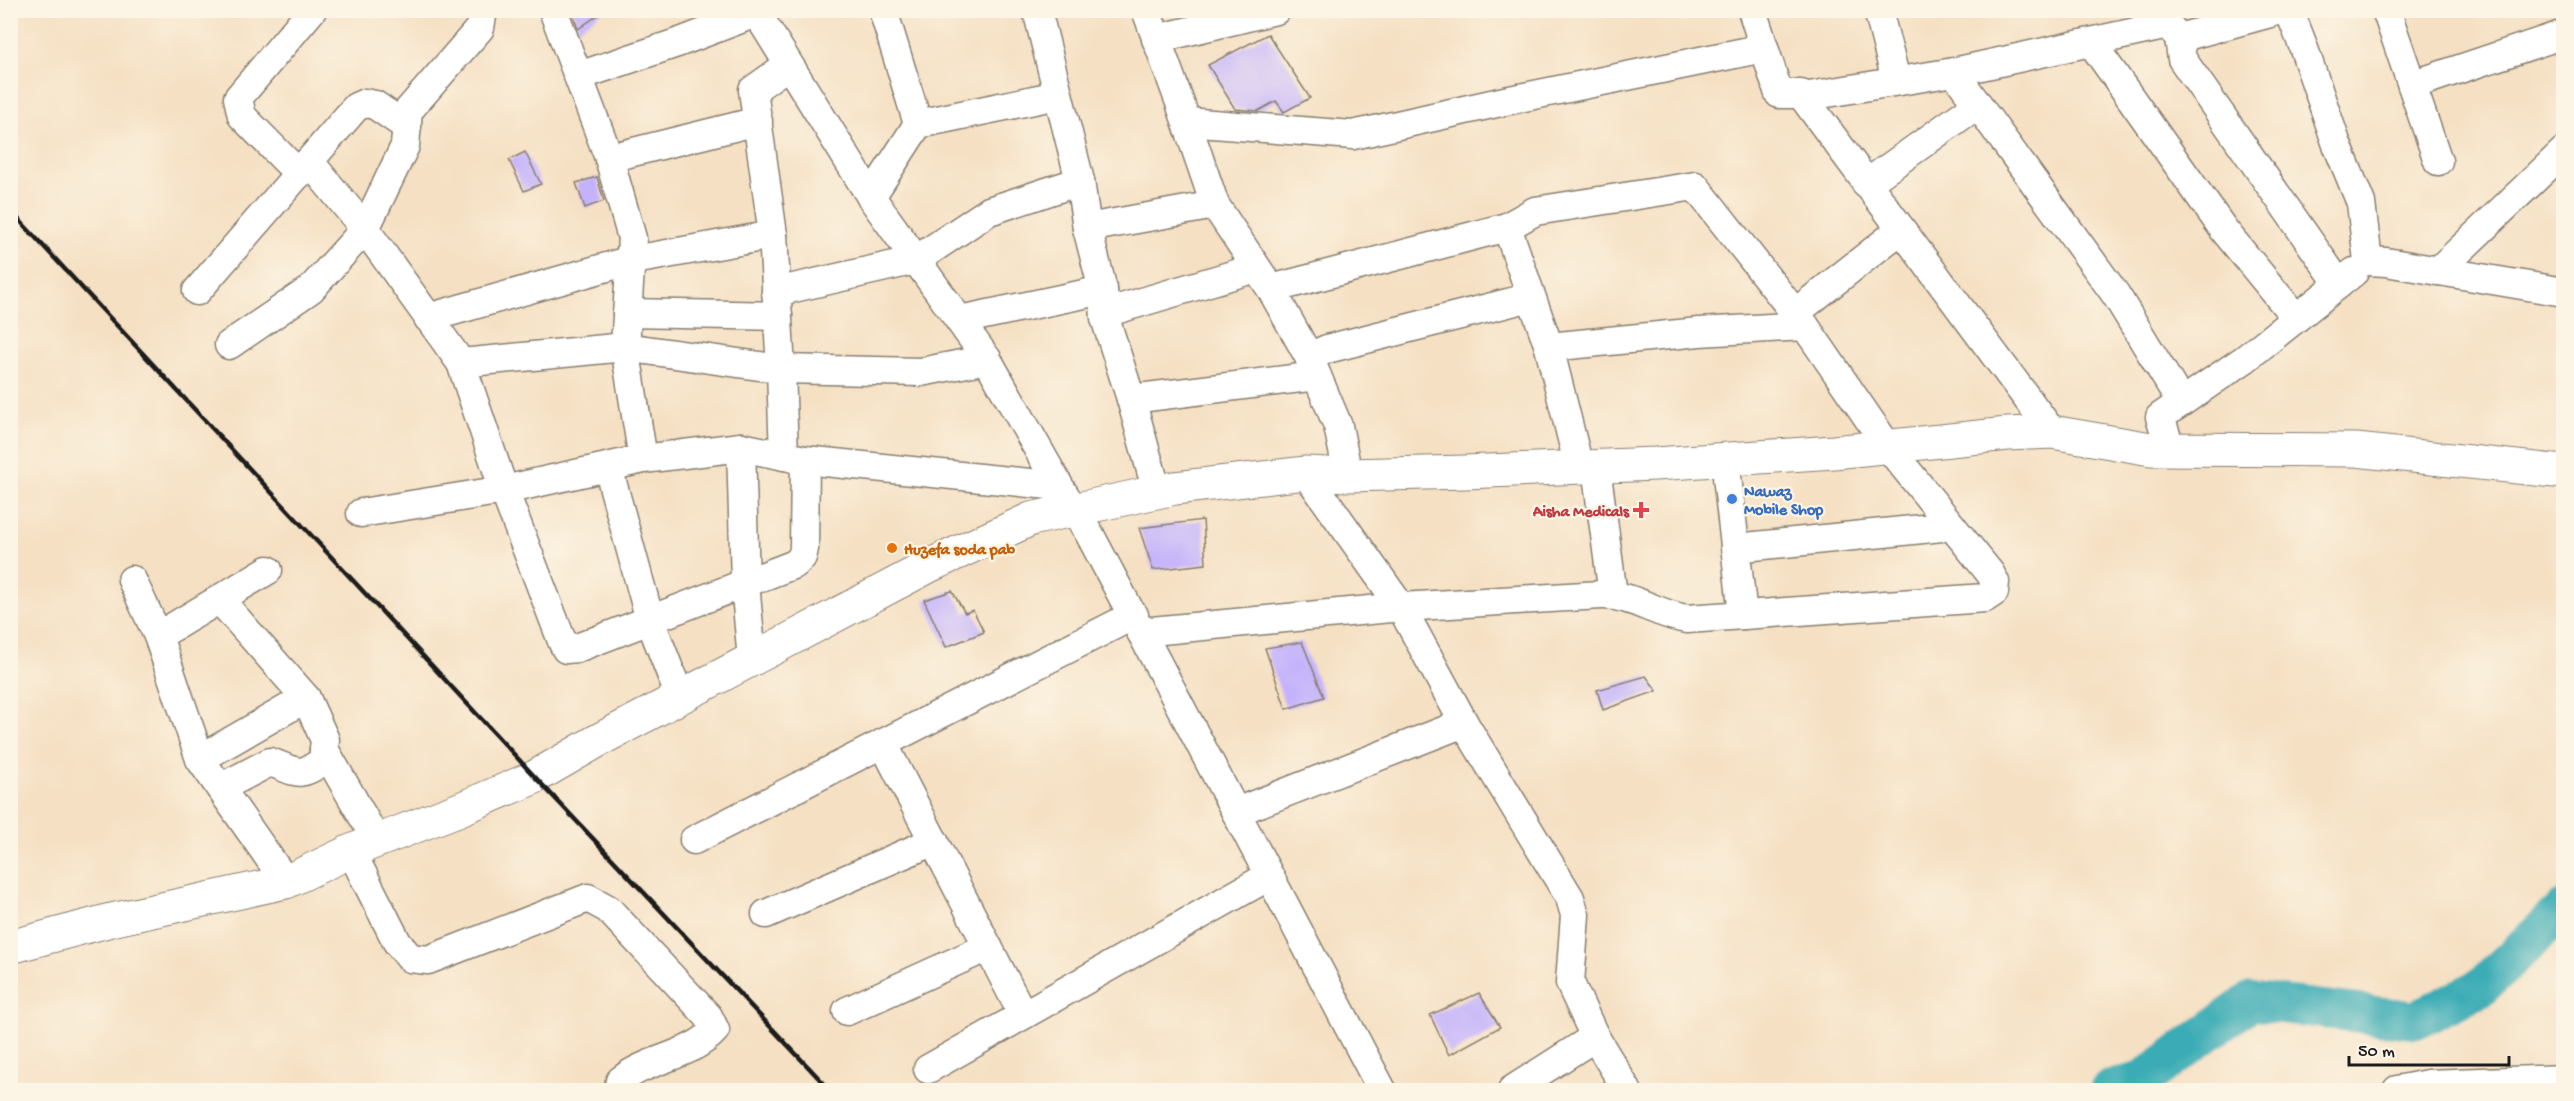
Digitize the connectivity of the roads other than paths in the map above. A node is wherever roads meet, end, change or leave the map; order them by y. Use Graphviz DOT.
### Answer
graph roads {
  1 [pos="312,10"];
  2 [pos="483,10"];
  3 [pos="553,10"];
  4 [pos="883,10"];
  5 [pos="1037,10"];
  6 [pos="1146,10"];
  7 [pos="1276,10"];
  8 [pos="1752,10"];
  9 [pos="1878,10"];
  10 [pos="2281,10"];
  11 [pos="2289,10"];
  12 [pos="2387,11"];
  13 [pos="755,12"];
  14 [pos="2171,24"];
  15 [pos="2564,34"];
  16 [pos="1156,39"];
  17 [pos="2091,42"];
  18 [pos="1764,48"];
  19 [pos="788,65"];
  20 [pos="1954,72"];
  21 [pos="579,76"];
  22 [pos="1896,80"];
  23 [pos="2412,85"];
  24 [pos="1058,94"];
  25 [pos="1803,97"];
  26 [pos="1978,104"];
  27 [pos="758,121"];
  28 [pos="1187,122"];
  29 [pos="918,124"];
  30 [pos="407,127"];
  31 [pos="2564,151"];
  32 [pos="609,158"];
  33 [pos="2438,161"];
  34 [pos="304,168"];
  35 [pos="1080,182"];
  36 [pos="1866,184"];
  37 [pos="871,198"];
  38 [pos="1215,205"];
  39 [pos="1507,227"];
  40 [pos="1087,228"];
  41 [pos="365,229"];
  42 [pos="1900,230"];
  43 [pos="773,235"];
  44 [pos="916,260"];
  45 [pos="628,261"];
  46 [pos="2368,261"];
  47 [pos="2438,271"];
  48 [pos="1263,279"];
  49 [pos="2339,284"];
  50 [pos="197,291"];
  51 [pos="2564,292"];
  52 [pos="1532,297"];
  53 [pos="1104,302"];
  54 [pos="777,304"];
  55 [pos="627,313"];
  56 [pos="428,318"];
  57 [pos="2296,318"];
  58 [pos="960,320"];
  59 [pos="1800,320"];
  60 [pos="229,345"];
  61 [pos="625,347"];
  62 [pos="1549,347"];
  63 [pos="987,359"];
  64 [pos="461,363"];
  65 [pos="1313,367"];
  66 [pos="781,369"];
  67 [pos="1131,399"];
  68 [pos="2181,402"];
  69 [pos="2052,432"];
  70 [pos="741,447"];
  71 [pos="1888,447"];
  72 [pos="2171,450"];
  73 [pos="794,458"];
  74 [pos="643,459"];
  75 [pos="1725,459"];
  76 [pos="608,467"];
  77 [pos="1588,467"];
  78 [pos="2564,472"];
  79 [pos="1306,473"];
  80 [pos="1348,476"];
  81 [pos="504,490"];
  82 [pos="1156,492"];
  83 [pos="1067,498"];
  84 [pos="361,513"];
  85 [pos="1952,526"];
  86 [pos="1735,548"];
  87 [pos="268,570"];
  88 [pos="132,580"];
  89 [pos="744,584"];
  90 [pos="1613,595"];
  91 [pos="219,599"];
  92 [pos="1401,607"];
  93 [pos="1743,615"];
  94 [pos="650,620"];
  95 [pos="1137,624"];
  96 [pos="158,636"];
  97 [pos="752,660"];
  98 [pos="680,697"];
  99 [pos="306,698"];
  100 [pos="1464,723"];
  101 [pos="883,743"];
  102 [pos="324,749"];
  103 [pos="200,759"];
  104 [pos="220,788"];
  105 [pos="1236,812"];
  106 [pos="694,840"];
  107 [pos="934,841"];
  108 [pos="364,846"];
  109 [pos="1269,876"];
  110 [pos="286,882"];
  111 [pos="766,914"];
  112 [pos="10,947"];
  113 [pos="988,947"];
  114 [pos="847,1011"];
  115 [pos="1023,1015"];
  116 [pos="1595,1037"];
  117 [pos="928,1069"];
  118 [pos="2564,1079"];
  119 [pos="618,1090"];
  120 [pos="1382,1090"];
  121 [pos="1512,1090"];
  122 [pos="1627,1090"];
  123 [pos="2397,1090"];
  1 -- 34 [label="street"];
  2 -- 30 [label="street"];
  3 -- 21 [label="street"];
  4 -- 29 [label="street"];
  5 -- 24 [label="street"];
  6 -- 16 [label="street"];
  7 -- 16 [label="street"];
  8 -- 18 [label="street"];
  9 -- 22 [label="street"];
  10 -- 14 [label="street"];
  11 -- 46 [label="street"];
  12 -- 23 [label="street"];
  13 -- 19 [label="street"];
  13 -- 21 [label="street"];
  14 -- 17 [label="street"];
  14 -- 49 [label="street"];
  15 -- 23 [label="street"];
  16 -- 28 [label="street"];
  17 -- 20 [label="street"];
  17 -- 57 [label="street"];
  18 -- 25 [label="street"];
  18 -- 28 [label="street"];
  19 -- 27 [label="street"];
  19 -- 37 [label="street"];
  20 -- 22 [label="street"];
  20 -- 26 [label="street"];
  21 -- 32 [label="street"];
  22 -- 25 [label="street"];
  23 -- 33 [label="street"];
  24 -- 29 [label="street"];
  24 -- 35 [label="street"];
  25 -- 36 [label="street"];
  26 -- 36 [label="street"];
  26 -- 68 [label="street"];
  27 -- 32 [label="street"];
  27 -- 43 [label="street"];
  28 -- 38 [label="street"];
  29 -- 37 [label="street"];
  30 -- 34 [label="street"];
  30 -- 41 [label="street"];
  31 -- 47 [label="street"];
  32 -- 45 [label="street"];
  34 -- 41 [label="street"];
  34 -- 50 [label="street"];
  35 -- 40 [label="street"];
  35 -- 44 [label="street"];
  36 -- 42 [label="street"];
  37 -- 44 [label="street"];
  38 -- 40 [label="street"];
  38 -- 48 [label="street"];
  39 -- 48 [label="street"];
  39 -- 52 [label="street"];
  39 -- 59 [label="street"];
  40 -- 53 [label="street"];
  41 -- 56 [label="street"];
  41 -- 60 [label="street"];
  42 -- 59 [label="street"];
  42 -- 69 [label="street"];
  43 -- 45 [label="street"];
  43 -- 54 [label="street"];
  44 -- 54 [label="street"];
  44 -- 58 [label="street"];
  45 -- 55 [label="street"];
  45 -- 56 [label="street"];
  46 -- 47 [label="street"];
  46 -- 49 [label="street"];
  47 -- 51 [label="street"];
  48 -- 53 [label="street"];
  48 -- 65 [label="street"];
  49 -- 57 [label="street"];
  52 -- 62 [label="street"];
  52 -- 65 [label="street"];
  53 -- 58 [label="street"];
  53 -- 67 [label="street"];
  54 -- 55 [label="street"];
  54 -- 66 [label="street"];
  55 -- 61 [label="street"];
  56 -- 64 [label="street"];
  57 -- 68 [label="street"];
  58 -- 63 [label="street"];
  59 -- 62 [label="street"];
  59 -- 71 [label="street"];
  61 -- 64 [label="street"];
  61 -- 66 [label="street"];
  61 -- 74 [label="street"];
  62 -- 77 [label="street"];
  63 -- 66 [label="street"];
  63 -- 83 [label="street"];
  64 -- 81 [label="street"];
  65 -- 67 [label="street"];
  65 -- 80 [label="street"];
  66 -- 73 [label="street"];
  67 -- 82 [label="street"];
  68 -- 72 [label="street"];
  69 -- 71 [label="main road"];
  69 -- 72 [label="main road"];
  70 -- 73 [label="street"];
  70 -- 74 [label="street"];
  70 -- 89 [label="street"];
  71 -- 75 [label="main road"];
  71 -- 85 [label="street"];
  72 -- 78 [label="main road"];
  73 -- 83 [label="street"];
  73 -- 89 [label="street"];
  74 -- 76 [label="street"];
  75 -- 77 [label="main road"];
  75 -- 86 [label="street"];
  76 -- 81 [label="street"];
  76 -- 94 [label="street"];
  77 -- 80 [label="main road"];
  77 -- 90 [label="street"];
  79 -- 80 [label="main road"];
  79 -- 82 [label="main road"];
  79 -- 92 [label="street"];
  81 -- 84 [label="street"];
  81 -- 94 [label="street"];
  82 -- 83 [label="main road"];
  83 -- 95 [label="street"];
  83 -- 97 [label="main road"];
  85 -- 86 [label="street"];
  85 -- 93 [label="street"];
  86 -- 93 [label="street"];
  87 -- 91 [label="street"];
  88 -- 96 [label="street"];
  89 -- 94 [label="street"];
  89 -- 97 [label="street"];
  90 -- 92 [label="street"];
  90 -- 93 [label="street"];
  91 -- 96 [label="street"];
  91 -- 99 [label="street"];
  92 -- 95 [label="street"];
  92 -- 100 [label="street"];
  94 -- 98 [label="street"];
  95 -- 101 [label="street"];
  95 -- 105 [label="street"];
  96 -- 103 [label="street"];
  97 -- 98 [label="main road"];
  98 -- 108 [label="main road"];
  99 -- 102 [label="street"];
  99 -- 103 [label="street"];
  100 -- 105 [label="street"];
  100 -- 116 [label="street"];
  101 -- 106 [label="street"];
  101 -- 107 [label="street"];
  102 -- 104 [label="street"];
  102 -- 108 [label="street"];
  103 -- 104 [label="street"];
  104 -- 110 [label="street"];
  105 -- 109 [label="street"];
  107 -- 111 [label="street"];
  107 -- 113 [label="street"];
  108 -- 110 [label="main road"];
  108 -- 119 [label="street"];
  109 -- 115 [label="street"];
  109 -- 120 [label="street"];
  110 -- 112 [label="main road"];
  113 -- 114 [label="street"];
  113 -- 115 [label="street"];
  115 -- 117 [label="street"];
  116 -- 121 [label="street"];
  116 -- 122 [label="street"];
  118 -- 123 [label="street"];
}
